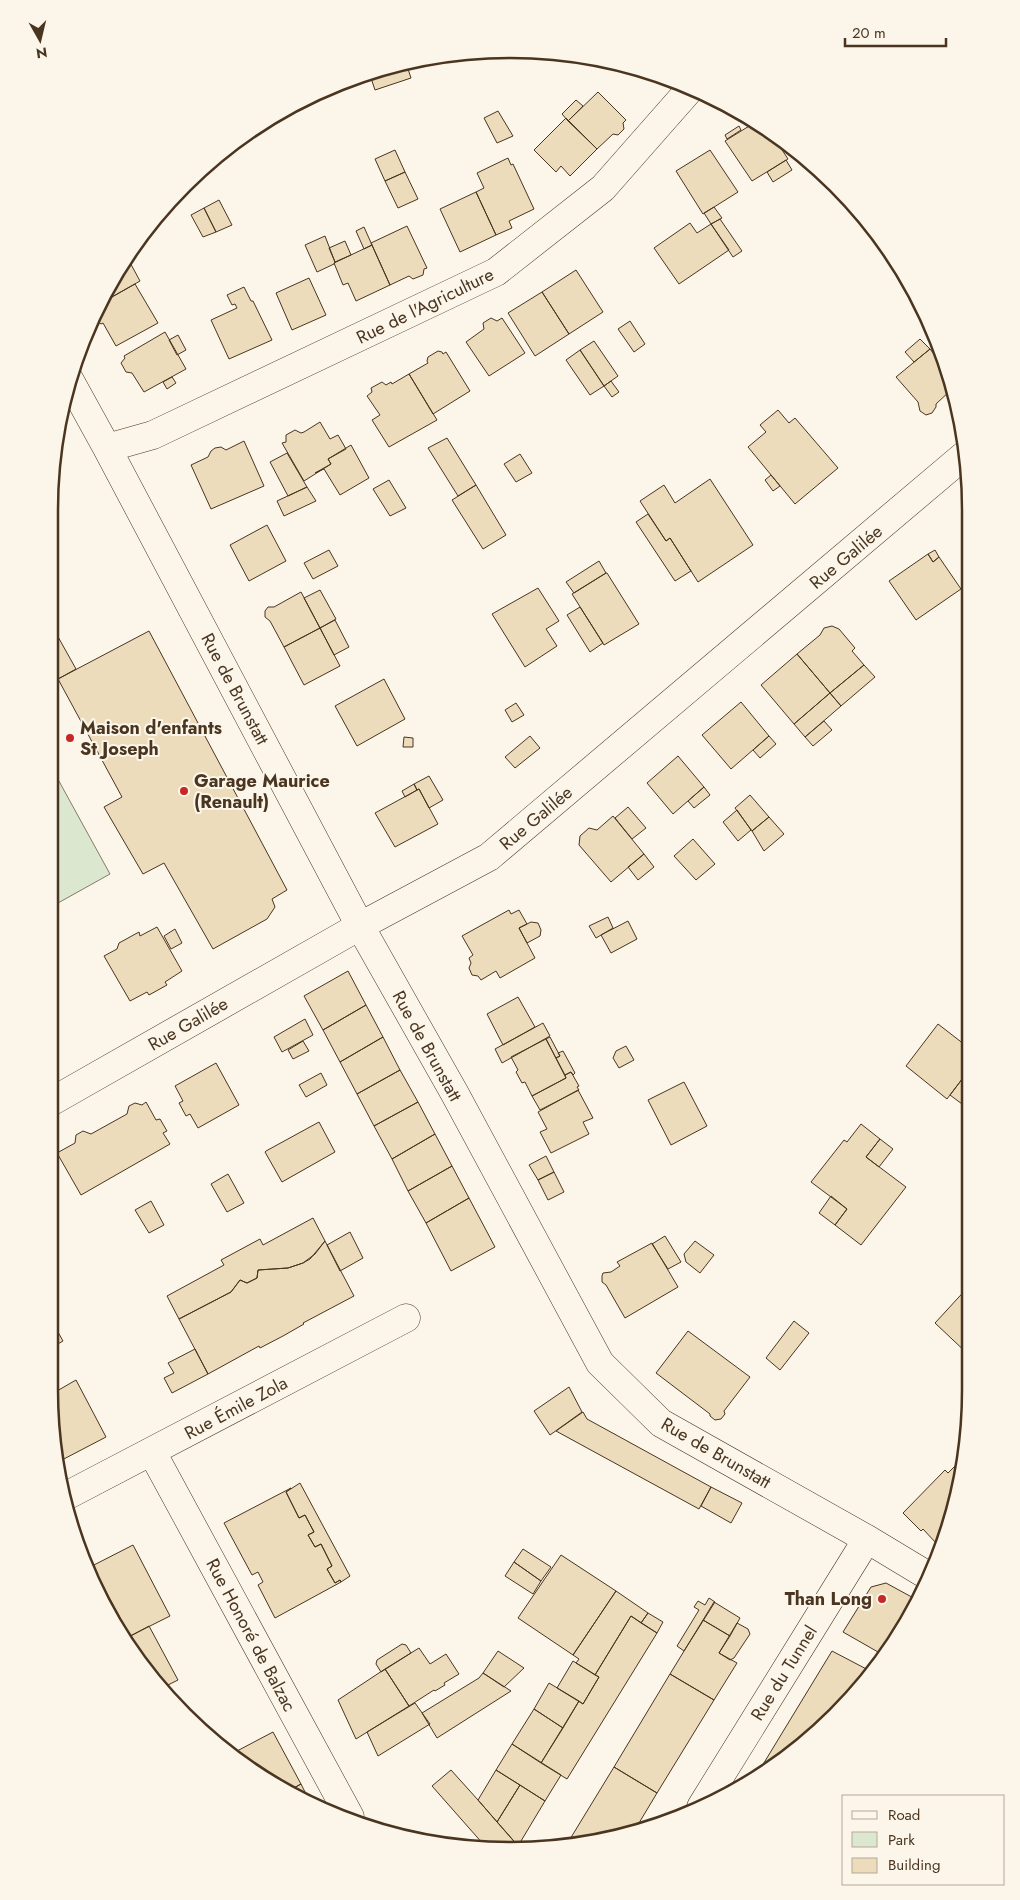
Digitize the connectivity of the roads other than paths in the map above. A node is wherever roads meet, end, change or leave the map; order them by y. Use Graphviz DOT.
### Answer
graph roads {
  1 [pos="687,94"];
  2 [pos="74,389"];
  3 [pos="107,448"];
  4 [pos="960,459"];
  5 [pos="360,926"];
  6 [pos="58,1098"];
  7 [pos="406,1318"];
  8 [pos="152,1452"];
  9 [pos="70,1494"];
  10 [pos="867,1539"];
  11 [pos="924,1573"];
  12 [pos="707,1797"];
  13 [pos="347,1812"];
  1 -- 3 [label="street, Rue de l'Agriculture"];
  2 -- 3 [label="street, Rue de Brunstatt"];
  3 -- 5 [label="street, Rue de Brunstatt"];
  4 -- 5 [label="street, Rue Galilée"];
  5 -- 6 [label="street, Rue Galilée"];
  5 -- 10 [label="street, Rue de Brunstatt"];
  7 -- 8 [label="street, Rue Émile Zola"];
  8 -- 9 [label="street, Rue Émile Zola"];
  8 -- 13 [label="street, Rue Honoré de Balzac"];
  10 -- 11 [label="street, Rue de Brunstatt"];
  10 -- 12 [label="street, Rue du Tunnel"];
}
